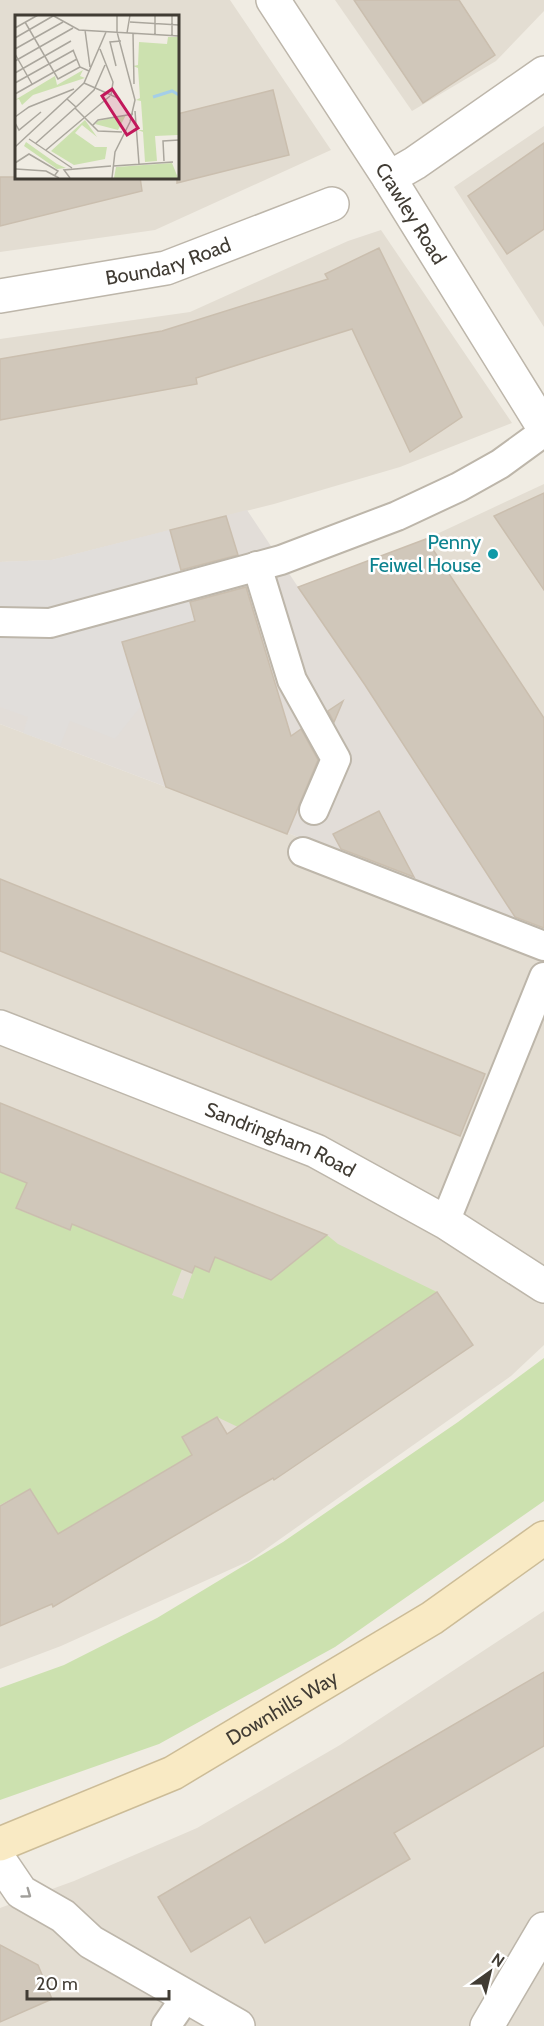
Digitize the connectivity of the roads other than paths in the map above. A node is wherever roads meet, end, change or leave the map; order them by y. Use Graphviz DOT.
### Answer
graph roads {
  1 [pos="273,0"];
  2 [pos="544,73"];
  3 [pos="389,178"];
  4 [pos="332,204"];
  5 [pos="0,296"];
  6 [pos="544,430"];
  7 [pos="257,566"];
  8 [pos="0,622"];
  9 [pos="314,810"];
  10 [pos="303,852"];
  11 [pos="544,946"];
  12 [pos="544,977"];
  13 [pos="0,1027"];
  14 [pos="446,1222"];
  15 [pos="544,1286"];
  16 [pos="544,1538"];
  17 [pos="0,1844"];
  18 [pos="0,1861"];
  19 [pos="544,1929"];
  20 [pos="186,1997"];
  21 [pos="166,2026"];
  22 [pos="238,2026"];
  23 [pos="487,2026"];
  1 -- 3 [label="street, Crawley Road"];
  2 -- 3 [label="street"];
  3 -- 6 [label="street, Crawley Road"];
  4 -- 5 [label="street, Boundary Road"];
  6 -- 7 [label="lane"];
  7 -- 8 [label="lane"];
  7 -- 9 [label="lane"];
  10 -- 11 [label="lane"];
  12 -- 14 [label="lane"];
  13 -- 14 [label="street, Sandringham Road"];
  14 -- 15 [label="street, Sandringham Road"];
  16 -- 17 [label="main road, Downhills Way"];
  18 -- 20 [label="street, one-way"];
  19 -- 23 [label="street"];
  20 -- 21 [label="lane"];
  20 -- 22 [label="street"];
}
